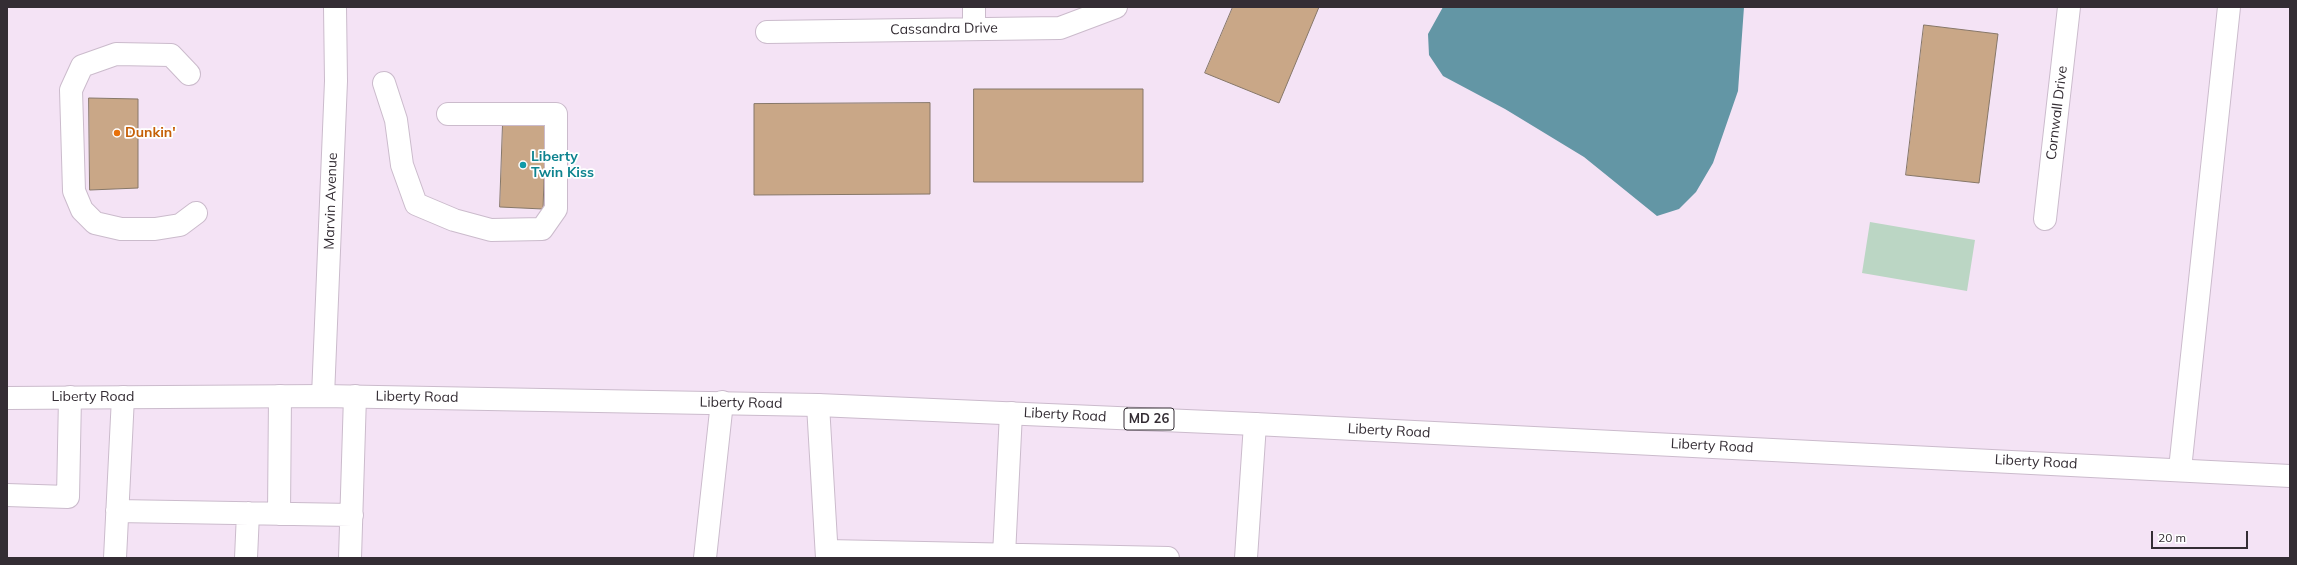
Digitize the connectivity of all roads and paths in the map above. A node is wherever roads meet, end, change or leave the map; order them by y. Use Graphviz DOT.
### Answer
graph roads {
  1 [pos="335,7"];
  2 [pos="974,7"];
  3 [pos="1116,7"];
  4 [pos="2069,7"];
  5 [pos="2229,7"];
  6 [pos="974,29"];
  7 [pos="767,32"];
  8 [pos="189,74"];
  9 [pos="384,83"];
  10 [pos="448,114"];
  11 [pos="196,213"];
  12 [pos="2045,219"];
  13 [pos="280,396"];
  14 [pos="323,396"];
  15 [pos="355,396"];
  16 [pos="70,397"];
  17 [pos="123,397"];
  18 [pos="7,398"];
  19 [pos="722,402"];
  20 [pos="818,405"];
  21 [pos="1011,413"];
  22 [pos="1255,424"];
  23 [pos="2180,470"];
  24 [pos="2290,476"];
  25 [pos="7,495"];
  26 [pos="117,511"];
  27 [pos="248,513"];
  28 [pos="279,514"];
  29 [pos="352,515"];
  30 [pos="827,555"];
  31 [pos="1004,555"];
  32 [pos="115,558"];
  33 [pos="246,558"];
  34 [pos="350,558"];
  35 [pos="705,558"];
  36 [pos="1168,558"];
  37 [pos="1246,558"];
  1 -- 14 [label="main road, Marvin Avenue"];
  2 -- 6 [label="main road"];
  3 -- 6 [label="main road, Cassandra Drive"];
  4 -- 12 [label="main road, Cornwall Drive"];
  5 -- 23 [label="main road"];
  6 -- 7 [label="main road, Cassandra Drive"];
  8 -- 11 [label="main road"];
  9 -- 10 [label="main road"];
  13 -- 14 [label="main road, Liberty Road / MD 26"];
  13 -- 17 [label="main road, Liberty Road / MD 26"];
  13 -- 28 [label="main road"];
  14 -- 15 [label="main road, Liberty Road / MD 26"];
  15 -- 19 [label="main road, Liberty Road / MD 26"];
  15 -- 29 [label="main road"];
  16 -- 17 [label="main road, Liberty Road / MD 26"];
  16 -- 18 [label="main road, Liberty Road / MD 26"];
  16 -- 25 [label="main road"];
  17 -- 26 [label="main road"];
  19 -- 20 [label="main road, Liberty Road / MD 26"];
  19 -- 35 [label="main road"];
  20 -- 21 [label="main road, Liberty Road / MD 26"];
  20 -- 30 [label="main road"];
  21 -- 22 [label="main road, Liberty Road / MD 26"];
  21 -- 31 [label="main road"];
  22 -- 23 [label="main road, Liberty Road / MD 26"];
  22 -- 37 [label="main road"];
  23 -- 24 [label="main road, Liberty Road / MD 26"];
  26 -- 27 [label="main road"];
  26 -- 32 [label="main road"];
  27 -- 28 [label="main road"];
  27 -- 33 [label="main road"];
  28 -- 29 [label="main road"];
  29 -- 34 [label="main road"];
  30 -- 31 [label="main road"];
  31 -- 36 [label="main road"];
}
